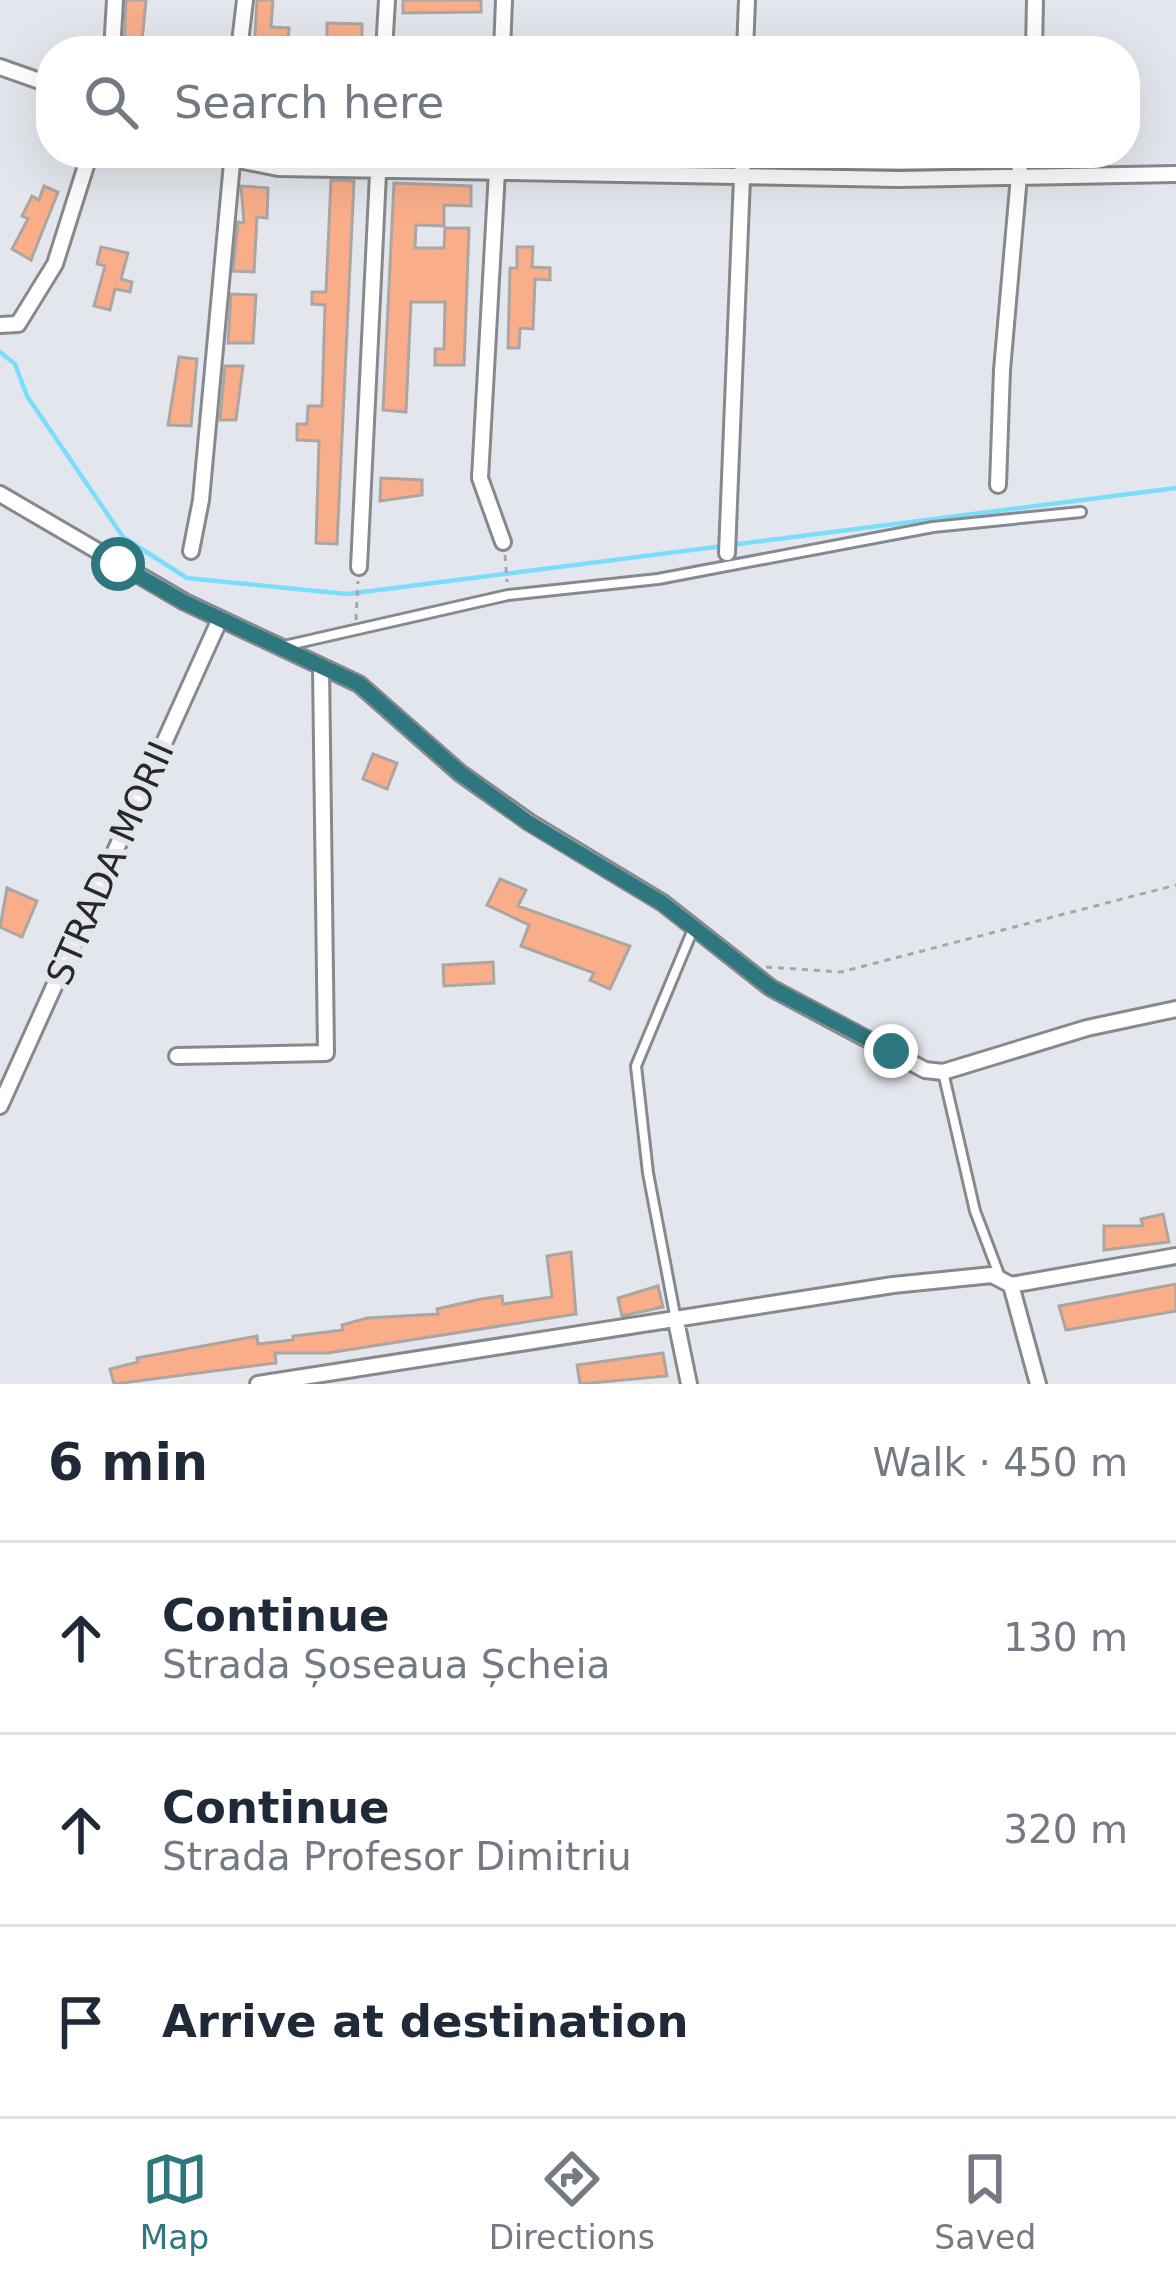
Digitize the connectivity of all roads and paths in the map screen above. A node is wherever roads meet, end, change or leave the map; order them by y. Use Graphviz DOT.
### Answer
graph roads {
  1 [pos="115,0"];
  2 [pos="245,0"];
  3 [pos="387,0"];
  4 [pos="504,0"];
  5 [pos="746,0"];
  6 [pos="1035,0"];
  7 [pos="113,36"];
  8 [pos="241,36"];
  9 [pos="385,36"];
  10 [pos="503,36"];
  11 [pos="746,36"];
  12 [pos="1034,36"];
  13 [pos="0,67"];
  14 [pos="36,80"];
  15 [pos="85,168"];
  16 [pos="218,168"];
  17 [pos="379,168"];
  18 [pos="473,168"];
  19 [pos="743,168"];
  20 [pos="1021,168"];
  21 [pos="497,170"];
  22 [pos="1020,174"];
  23 [pos="1176,174"];
  24 [pos="743,176"];
  25 [pos="0,325"];
  26 [pos="998,485"];
  27 [pos="0,494"];
  28 [pos="1081,512"];
  29 [pos="502,542"];
  30 [pos="191,550"];
  31 [pos="727,559"];
  32 [pos="506,563"];
  33 [pos="359,575"];
  34 [pos="507,581"];
  35 [pos="220,619"];
  36 [pos="356,630"];
  37 [pos="282,646"];
  38 [pos="321,665"];
  39 [pos="1176,885"];
  40 [pos="694,927"];
  41 [pos="746,966"];
  42 [pos="1176,1009"];
  43 [pos="177,1056"];
  44 [pos="943,1072"];
  45 [pos="0,1106"];
  46 [pos="1176,1256"];
  47 [pos="1006,1282"];
  48 [pos="676,1321"];
  49 [pos="295,1382"];
  50 [pos="258,1384"];
  51 [pos="689,1384"];
  52 [pos="1038,1384"];
  1 -- 7 [label="street"];
  2 -- 8 [label="street"];
  3 -- 9 [label="street"];
  4 -- 10 [label="street"];
  5 -- 11 [label="street"];
  6 -- 12 [label="street"];
  13 -- 14 [label="street"];
  15 -- 25 [label="street"];
  16 -- 30 [label="street"];
  17 -- 33 [label="street"];
  18 -- 21 [label="street"];
  19 -- 24 [label="street"];
  20 -- 22 [label="street"];
  21 -- 24 [label="street"];
  21 -- 29 [label="street"];
  22 -- 23 [label="street"];
  22 -- 24 [label="street"];
  22 -- 26 [label="street"];
  24 -- 31 [label="street"];
  27 -- 35 [label="street"];
  28 -- 31 [label="lane"];
  31 -- 36 [label="lane"];
  32 -- 34 [label="path"];
  33 -- 36 [label="path"];
  35 -- 37 [label="street"];
  35 -- 45 [label="street, STRADA MORII"];
  36 -- 37 [label="lane"];
  37 -- 38 [label="street"];
  38 -- 40 [label="street"];
  38 -- 43 [label="street"];
  39 -- 41 [label="path"];
  40 -- 41 [label="street"];
  40 -- 48 [label="lane"];
  41 -- 44 [label="street"];
  42 -- 44 [label="street"];
  44 -- 47 [label="lane"];
  46 -- 47 [label="street"];
  47 -- 48 [label="street"];
  47 -- 52 [label="street"];
  48 -- 49 [label="street"];
  48 -- 51 [label="street"];
  49 -- 50 [label="street"];
}
